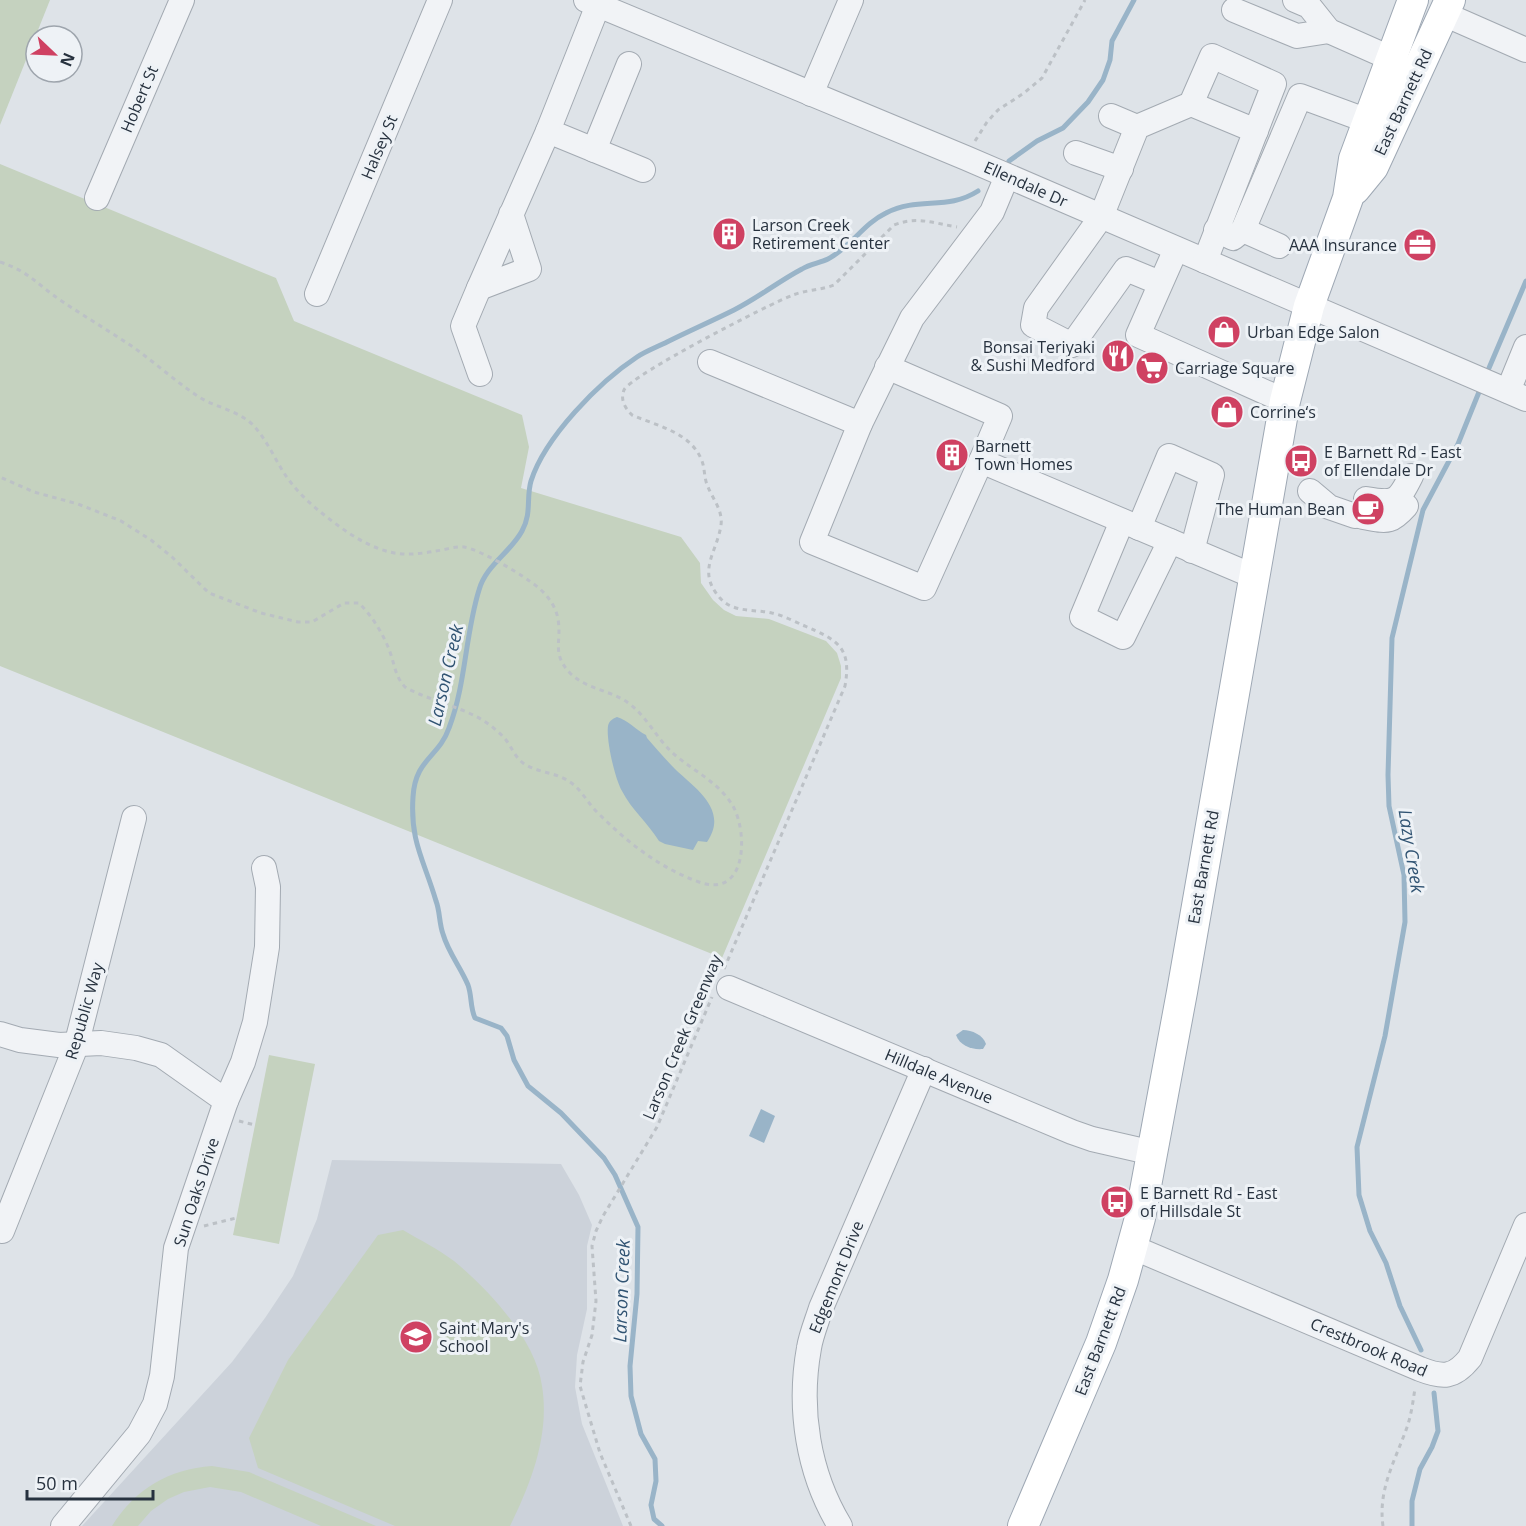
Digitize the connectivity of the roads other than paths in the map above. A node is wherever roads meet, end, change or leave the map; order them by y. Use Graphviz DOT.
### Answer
graph roads {
  1 [pos="182,0"];
  2 [pos="440,0"];
  3 [pos="851,0"];
  4 [pos="1413,0"];
  5 [pos="1305,2"];
  6 [pos="592,3"];
  7 [pos="1447,7"];
  8 [pos="1234,10"];
  9 [pos="1329,31"];
  10 [pos="1526,50"];
  11 [pos="1390,58"];
  12 [pos="629,64"];
  13 [pos="811,94"];
  14 [pos="1191,104"];
  15 [pos="1111,116"];
  16 [pos="1368,121"];
  17 [pos="1137,127"];
  18 [pos="1256,131"];
  19 [pos="548,132"];
  20 [pos="594,150"];
  21 [pos="1076,153"];
  22 [pos="1121,169"];
  23 [pos="643,170"];
  24 [pos="1007,176"];
  25 [pos="97,198"];
  26 [pos="1348,198"];
  27 [pos="511,214"];
  28 [pos="1101,217"];
  29 [pos="1216,230"];
  30 [pos="1243,231"];
  31 [pos="1279,246"];
  32 [pos="1176,249"];
  33 [pos="1205,261"];
  34 [pos="1160,283"];
  35 [pos="479,288"];
  36 [pos="317,294"];
  37 [pos="1309,306"];
  38 [pos="1526,347"];
  39 [pos="710,362"];
  40 [pos="887,367"];
  41 [pos="480,374"];
  42 [pos="1509,392"];
  43 [pos="1285,401"];
  44 [pos="860,424"];
  45 [pos="981,461"];
  46 [pos="1411,476"];
  47 [pos="1406,506"];
  48 [pos="1131,525"];
  49 [pos="1170,541"];
  50 [pos="1192,551"];
  51 [pos="1253,576"];
  52 [pos="134,818"];
  53 [pos="264,868"];
  54 [pos="722,984"];
  55 [pos="0,1034"];
  56 [pos="76,1046"];
  57 [pos="924,1069"];
  58 [pos="226,1101"];
  59 [pos="1153,1153"];
  60 [pos="1526,1225"];
  61 [pos="2,1231"];
  62 [pos="1132,1246"];
  63 [pos="63,1526"];
  64 [pos="840,1526"];
  65 [pos="1023,1526"];
  1 -- 25 [label="street, Hobert St"];
  2 -- 36 [label="street, Halsey St"];
  3 -- 13 [label="street"];
  4 -- 11 [label="main road, East Barnett Rd"];
  5 -- 9 [label="street"];
  6 -- 13 [label="street, Ellendale Dr"];
  6 -- 19 [label="street"];
  7 -- 10 [label="street"];
  7 -- 26 [label="main road, East Barnett Rd"];
  8 -- 9 [label="street"];
  9 -- 11 [label="street"];
  11 -- 16 [label="main road, East Barnett Rd"];
  12 -- 20 [label="street"];
  13 -- 24 [label="street, Ellendale Dr"];
  14 -- 17 [label="street"];
  14 -- 18 [label="street"];
  14 -- 18 [label="street"];
  15 -- 17 [label="street"];
  16 -- 26 [label="main road, East Barnett Rd"];
  16 -- 30 [label="street"];
  17 -- 22 [label="street"];
  18 -- 29 [label="street"];
  19 -- 20 [label="street"];
  19 -- 27 [label="street"];
  20 -- 23 [label="street"];
  21 -- 22 [label="street"];
  22 -- 28 [label="street"];
  24 -- 28 [label="street, Ellendale Dr"];
  24 -- 40 [label="street"];
  26 -- 37 [label="main road, East Barnett Rd"];
  27 -- 35 [label="street"];
  27 -- 35 [label="street"];
  28 -- 32 [label="street, Ellendale Dr"];
  28 -- 34 [label="street"];
  29 -- 30 [label="street"];
  29 -- 33 [label="street"];
  30 -- 31 [label="street"];
  32 -- 33 [label="street, Ellendale Dr"];
  32 -- 34 [label="street"];
  33 -- 37 [label="street, Ellendale Dr"];
  34 -- 43 [label="street"];
  35 -- 41 [label="street"];
  37 -- 42 [label="street, Ellendale Dr"];
  37 -- 43 [label="main road, East Barnett Rd"];
  38 -- 42 [label="street"];
  39 -- 44 [label="street"];
  40 -- 44 [label="street"];
  40 -- 45 [label="street"];
  43 -- 51 [label="main road, East Barnett Rd"];
  44 -- 45 [label="street"];
  45 -- 48 [label="street"];
  46 -- 47 [label="street"];
  48 -- 49 [label="street"];
  48 -- 49 [label="street"];
  48 -- 50 [label="street"];
  49 -- 50 [label="street"];
  50 -- 51 [label="street"];
  51 -- 59 [label="main road, East Barnett Rd"];
  52 -- 56 [label="street, Republic Way"];
  53 -- 58 [label="street, Sun Oaks Drive"];
  54 -- 57 [label="street, Hilldale Avenue"];
  55 -- 56 [label="street"];
  56 -- 58 [label="street"];
  56 -- 61 [label="street, Republic Way"];
  57 -- 59 [label="street, Hilldale Avenue"];
  57 -- 64 [label="street, Edgemont Drive"];
  58 -- 63 [label="street, Sun Oaks Drive"];
  59 -- 62 [label="main road, East Barnett Rd"];
  60 -- 62 [label="street, Crestbrook Road"];
  62 -- 65 [label="main road, East Barnett Rd"];
}
